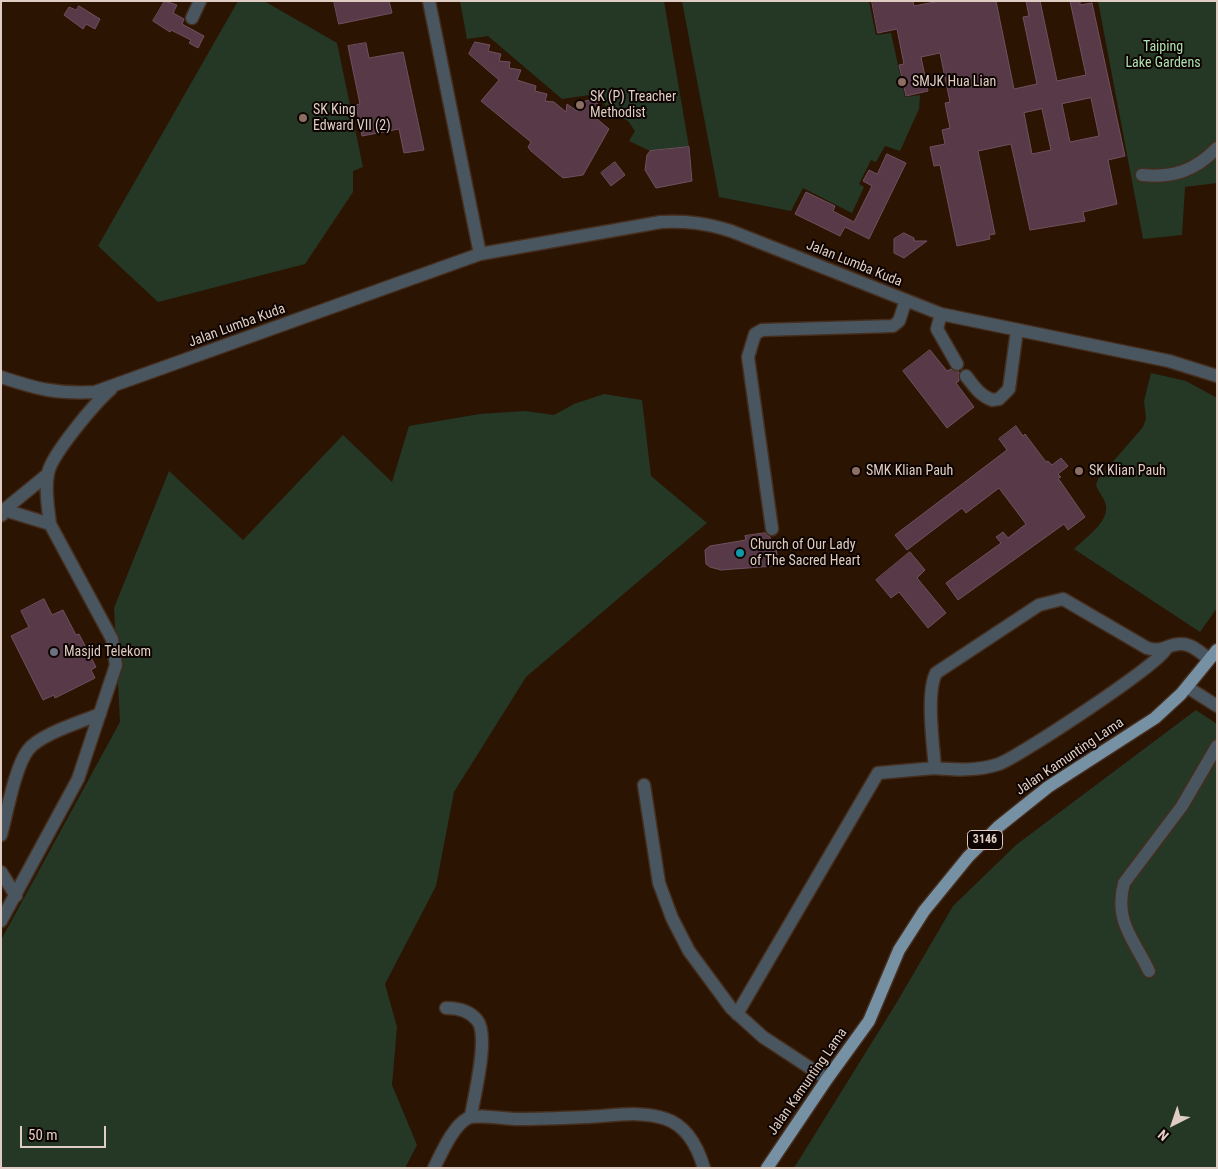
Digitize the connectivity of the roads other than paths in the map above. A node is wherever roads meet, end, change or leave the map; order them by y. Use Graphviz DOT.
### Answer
graph roads {
  1 [pos="200,1"];
  2 [pos="429,1"];
  3 [pos="192,18"];
  4 [pos="1217,148"];
  5 [pos="1142,175"];
  6 [pos="480,254"];
  7 [pos="906,300"];
  8 [pos="941,314"];
  9 [pos="1017,330"];
  10 [pos="957,364"];
  11 [pos="966,376"];
  12 [pos="1217,376"];
  13 [pos="1,377"];
  14 [pos="112,387"];
  15 [pos="48,474"];
  16 [pos="2,512"];
  17 [pos="50,524"];
  18 [pos="772,529"];
  19 [pos="1166,649"];
  20 [pos="1213,655"];
  21 [pos="1187,687"];
  22 [pos="1214,704"];
  23 [pos="100,714"];
  24 [pos="1217,716"];
  25 [pos="1217,746"];
  26 [pos="934,768"];
  27 [pos="644,785"];
  28 [pos="1,835"];
  29 [pos="1,872"];
  30 [pos="16,896"];
  31 [pos="1,920"];
  32 [pos="1149,971"];
  33 [pos="446,1008"];
  34 [pos="737,1014"];
  35 [pos="826,1079"];
  36 [pos="471,1116"];
  37 [pos="434,1168"];
  38 [pos="704,1168"];
  39 [pos="767,1168"];
  1 -- 3 [label="street"];
  2 -- 6 [label="street"];
  4 -- 5 [label="street"];
  6 -- 7 [label="street, Jalan Lumba Kuda"];
  6 -- 14 [label="street, Jalan Lumba Kuda"];
  7 -- 8 [label="street, Jalan Lumba Kuda"];
  7 -- 18 [label="street"];
  8 -- 9 [label="street, Jalan Lumba Kuda"];
  8 -- 10 [label="street"];
  9 -- 11 [label="street"];
  9 -- 12 [label="street, Jalan Lumba Kuda"];
  13 -- 14 [label="street, Jalan Lumba Kuda"];
  14 -- 15 [label="street"];
  15 -- 16 [label="street"];
  15 -- 17 [label="street"];
  16 -- 17 [label="street"];
  17 -- 23 [label="street"];
  19 -- 20 [label="street"];
  19 -- 26 [label="street"];
  19 -- 26 [label="street"];
  20 -- 21 [label="main road, Jalan Kamunting Lama / 3146"];
  21 -- 22 [label="street"];
  21 -- 35 [label="main road, Jalan Kamunting Lama / 3146"];
  22 -- 24 [label="street"];
  23 -- 28 [label="street"];
  23 -- 30 [label="street"];
  25 -- 32 [label="street"];
  26 -- 34 [label="street"];
  27 -- 34 [label="street"];
  29 -- 30 [label="street"];
  30 -- 31 [label="street"];
  33 -- 36 [label="street"];
  34 -- 35 [label="street"];
  35 -- 39 [label="main road, Jalan Kamunting Lama / 3146"];
  36 -- 37 [label="street"];
  36 -- 38 [label="street"];
}
